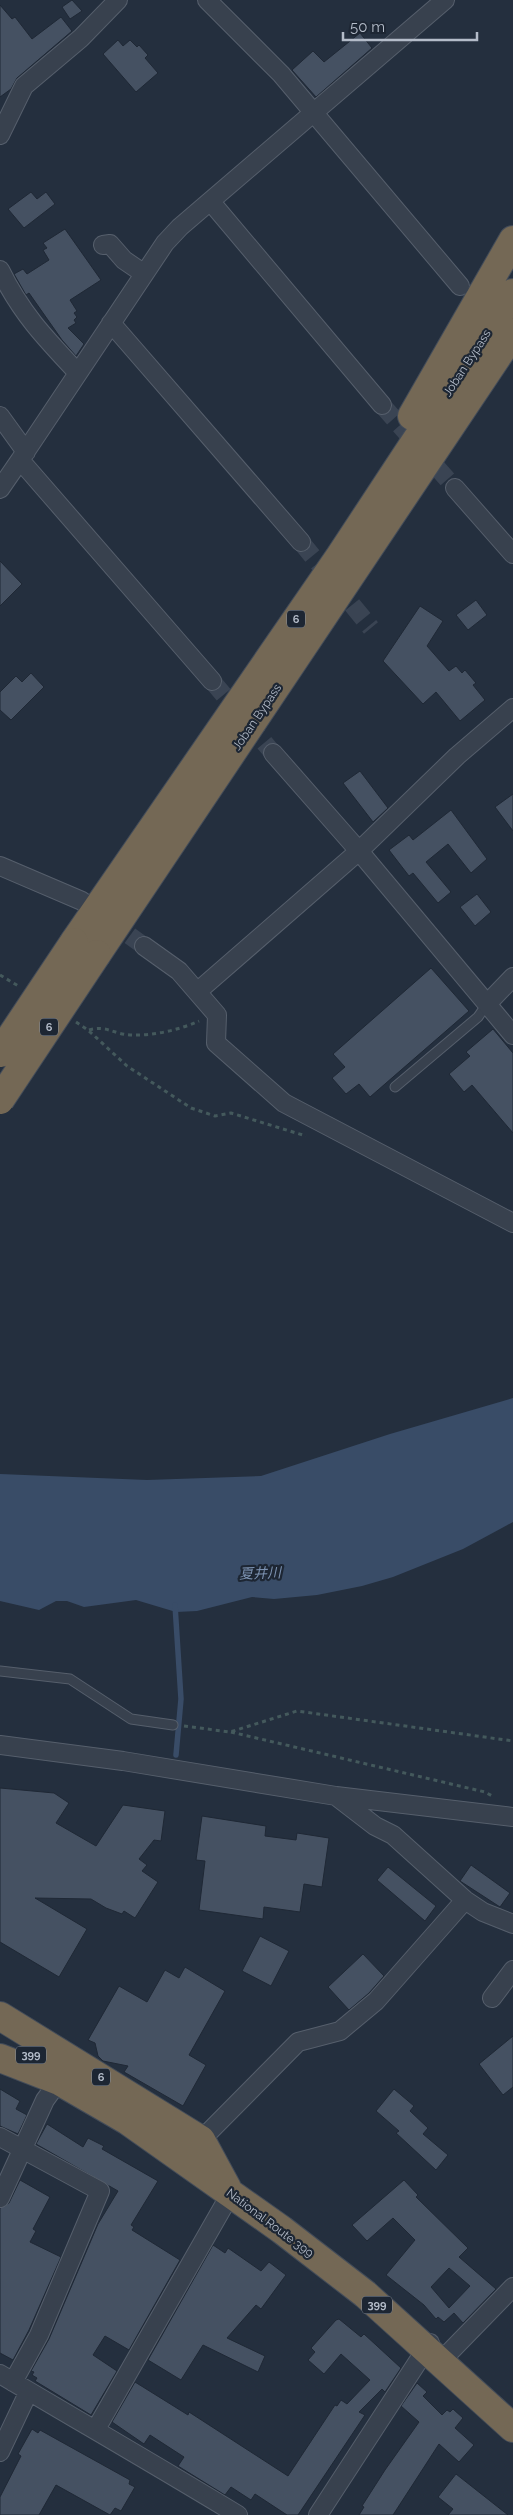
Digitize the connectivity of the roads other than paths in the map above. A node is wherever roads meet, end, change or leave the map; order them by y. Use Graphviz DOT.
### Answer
graph roads {
  1 [pos="118,0"];
  2 [pos="207,0"];
  3 [pos="445,0"];
  4 [pos="24,86"];
  5 [pos="0,104"];
  6 [pos="313,112"];
  7 [pos="0,135"];
  8 [pos="211,202"];
  9 [pos="513,240"];
  10 [pos="103,246"];
  11 [pos="0,270"];
  12 [pos="143,273"];
  13 [pos="460,286"];
  14 [pos="513,293"];
  15 [pos="111,323"];
  16 [pos="513,333"];
  17 [pos="513,366"];
  18 [pos="78,373"];
  19 [pos="382,405"];
  20 [pos="0,416"];
  21 [pos="23,456"];
  22 [pos="455,488"];
  23 [pos="0,489"];
  24 [pos="300,542"];
  25 [pos="513,554"];
  26 [pos="313,594"];
  27 [pos="212,681"];
  28 [pos="513,708"];
  29 [pos="252,725"];
  30 [pos="273,753"];
  31 [pos="359,851"];
  32 [pos="0,866"];
  33 [pos="82,901"];
  34 [pos="144,946"];
  35 [pos="86,948"];
  36 [pos="513,977"];
  37 [pos="197,992"];
  38 [pos="487,1004"];
  39 [pos="513,1035"];
  40 [pos="0,1053"];
  41 [pos="395,1087"];
  42 [pos="0,1100"];
  43 [pos="513,1223"];
  44 [pos="0,1671"];
  45 [pos="174,1725"];
  46 [pos="0,1745"];
  47 [pos="336,1796"];
  48 [pos="513,1817"];
  49 [pos="465,1900"];
  50 [pos="513,1924"];
  51 [pos="513,1970"];
  52 [pos="492,1998"];
  53 [pos="0,2016"];
  54 [pos="0,2034"];
  55 [pos="0,2058"];
  56 [pos="59,2081"];
  57 [pos="0,2137"];
  58 [pos="201,2140"];
  59 [pos="23,2150"];
  60 [pos="231,2193"];
  61 [pos="0,2198"];
  62 [pos="513,2287"];
  63 [pos="432,2351"];
  64 [pos="7,2378"];
  65 [pos="28,2392"];
  66 [pos="513,2428"];
  67 [pos="96,2430"];
  68 [pos="0,2452"];
  69 [pos="238,2515"];
  70 [pos="318,2515"];
  1 -- 4 [label="street"];
  2 -- 6 [label="street"];
  3 -- 6 [label="street"];
  4 -- 5 [label="street"];
  4 -- 7 [label="street"];
  6 -- 8 [label="street"];
  6 -- 13 [label="street"];
  8 -- 12 [label="street"];
  8 -- 19 [label="street"];
  9 -- 26 [label="highway"];
  10 -- 12 [label="street"];
  11 -- 18 [label="street"];
  12 -- 15 [label="street"];
  14 -- 26 [label="highway, Joban Bypass / 6"];
  15 -- 18 [label="street"];
  15 -- 24 [label="street"];
  16 -- 29 [label="highway, Joban Bypass / 6"];
  17 -- 29 [label="highway"];
  18 -- 21 [label="street"];
  20 -- 21 [label="street"];
  21 -- 23 [label="street"];
  21 -- 27 [label="street"];
  22 -- 25 [label="street"];
  26 -- 35 [label="highway, Joban Bypass / 6"];
  28 -- 31 [label="street"];
  29 -- 35 [label="highway, Joban Bypass / 6"];
  30 -- 31 [label="street"];
  31 -- 37 [label="street"];
  31 -- 38 [label="street"];
  32 -- 33 [label="street"];
  34 -- 37 [label="street"];
  35 -- 40 [label="highway, Joban Bypass / 6, bridge"];
  35 -- 42 [label="highway, Joban Bypass / 6, bridge"];
  36 -- 38 [label="street"];
  37 -- 43 [label="street"];
  38 -- 39 [label="street"];
  38 -- 41 [label="lane"];
  44 -- 45 [label="lane"];
  46 -- 47 [label="street"];
  47 -- 48 [label="street"];
  47 -- 49 [label="street"];
  49 -- 50 [label="street"];
  49 -- 58 [label="street"];
  51 -- 52 [label="street"];
  53 -- 58 [label="highway, 6"];
  54 -- 56 [label="highway, 399"];
  55 -- 56 [label="highway, National Route 399 / 399"];
  56 -- 59 [label="street"];
  56 -- 60 [label="highway, National Route 399 / 399"];
  57 -- 59 [label="street"];
  58 -- 60 [label="highway, 6"];
  59 -- 61 [label="street"];
  59 -- 64 [label="street"];
  60 -- 63 [label="highway, National Route 399 / 399"];
  60 -- 67 [label="street"];
  62 -- 63 [label="street"];
  63 -- 66 [label="highway, National Route 399 / 399"];
  63 -- 70 [label="street"];
  64 -- 65 [label="street"];
  65 -- 67 [label="street"];
  65 -- 68 [label="street"];
  67 -- 69 [label="street"];
}
